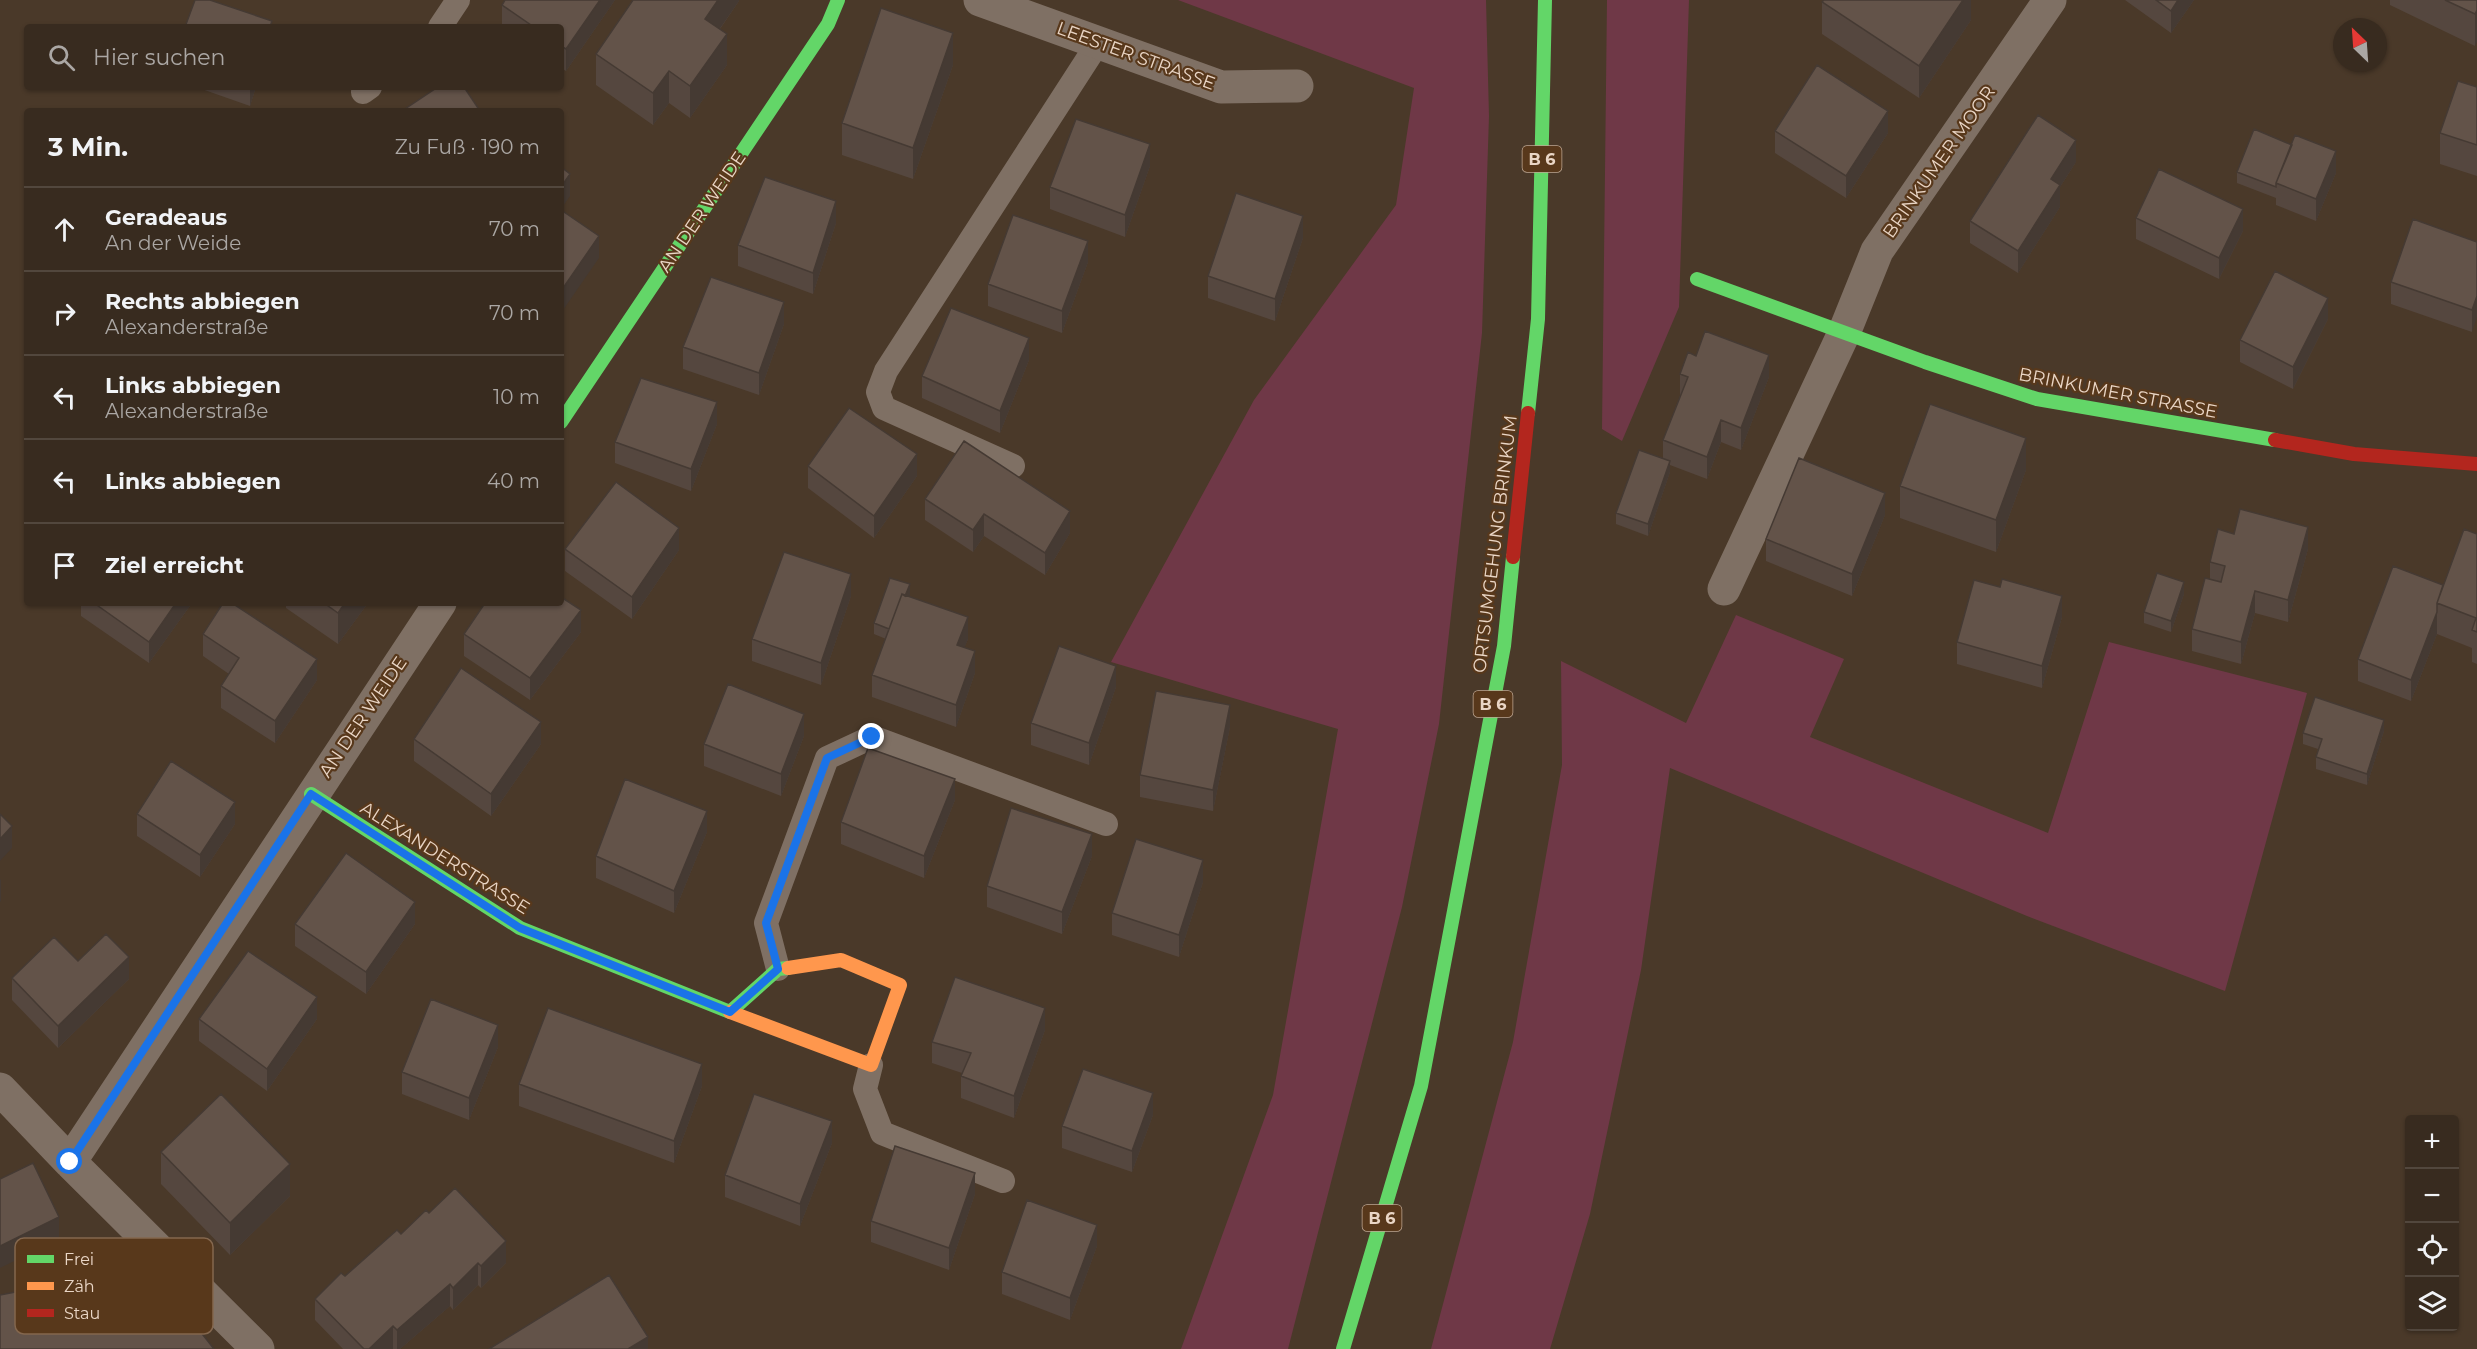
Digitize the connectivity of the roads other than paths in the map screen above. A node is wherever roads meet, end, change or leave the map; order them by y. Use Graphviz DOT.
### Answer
graph roads {
  1 [pos="458,0"];
  2 [pos="838,0"];
  3 [pos="980,0"];
  4 [pos="1545,0"];
  5 [pos="2050,0"];
  6 [pos="442,24"];
  7 [pos="1098,43"];
  8 [pos="1297,86"];
  9 [pos="1697,279"];
  10 [pos="1844,333"];
  11 [pos="564,418"];
  12 [pos="2477,464"];
  13 [pos="1013,466"];
  14 [pos="1724,589"];
  15 [pos="438,606"];
  16 [pos="311,794"];
  17 [pos="1106,824"];
  18 [pos="778,969"];
  19 [pos="730,1012"];
  20 [pos="871,1065"];
  21 [pos="0,1089"];
  22 [pos="70,1162"];
  23 [pos="1003,1181"];
  24 [pos="146,1238"];
  25 [pos="213,1304"];
  26 [pos="258,1349"];
  27 [pos="1343,1349"];
  1 -- 6 [label="lane"];
  2 -- 11 [label="main road, AN DER WEIDE"];
  3 -- 7 [label="street, LEESTER STRASSE"];
  4 -- 27 [label="main road, ORTSUMGEHUNG BRINKUM / B 6"];
  5 -- 10 [label="street, BRINKUMER MOOR"];
  7 -- 8 [label="street, LEESTER STRASSE"];
  7 -- 13 [label="lane"];
  9 -- 10 [label="main road, BRINKUMER STRASSE"];
  10 -- 12 [label="main road, BRINKUMER STRASSE"];
  10 -- 14 [label="street, BRINKUMER MOOR"];
  15 -- 16 [label="street, AN DER WEIDE"];
  16 -- 19 [label="main road, ALEXANDERSTRASSE"];
  16 -- 22 [label="street, AN DER WEIDE"];
  17 -- 18 [label="lane"];
  18 -- 19 [label="main road"];
  18 -- 20 [label="main road"];
  19 -- 20 [label="main road, ALEXANDERSTRASSE"];
  20 -- 23 [label="lane"];
  21 -- 22 [label="street"];
  22 -- 24 [label="street"];
  25 -- 26 [label="street"];
}
